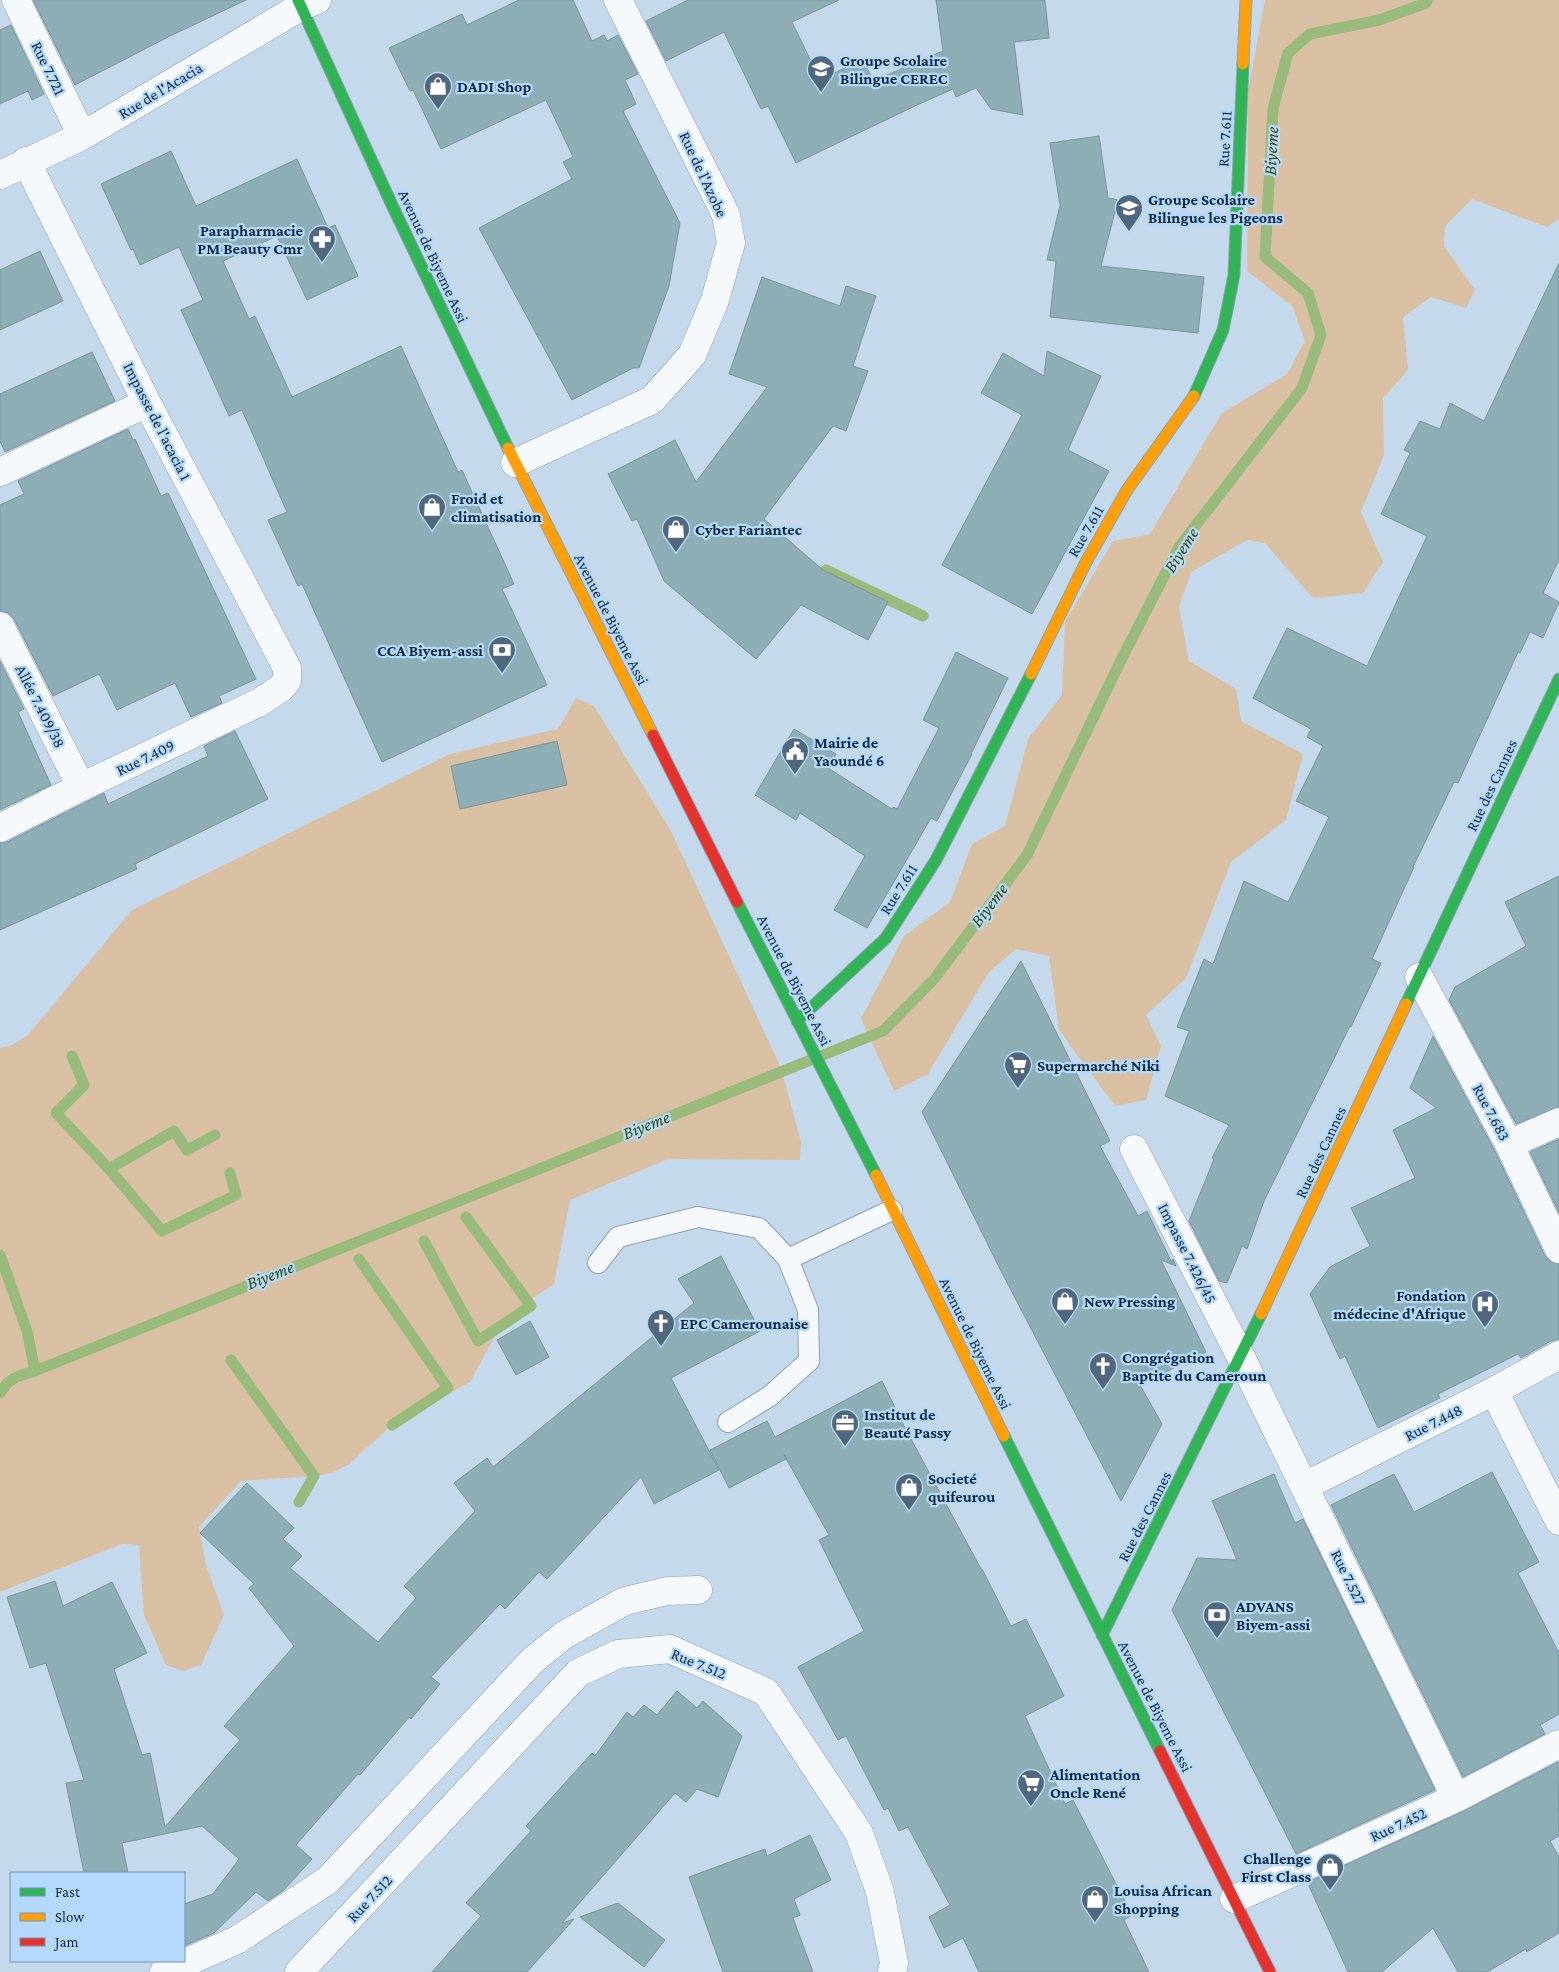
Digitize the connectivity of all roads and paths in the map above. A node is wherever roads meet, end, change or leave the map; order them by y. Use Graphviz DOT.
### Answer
graph roads {
  1 [pos="16,0"];
  2 [pos="618,0"];
  3 [pos="1246,0"];
  4 [pos="306,2"];
  5 [pos="82,136"];
  6 [pos="26,161"];
  7 [pos="0,175"];
  8 [pos="148,403"];
  9 [pos="515,463"];
  10 [pos="0,472"];
  11 [pos="0,626"];
  12 [pos="1559,678"];
  13 [pos="287,681"];
  14 [pos="81,787"];
  15 [pos="0,828"];
  16 [pos="1419,977"];
  17 [pos="797,1021"];
  18 [pos="1559,1122"];
  19 [pos="1509,1144"];
  20 [pos="1134,1149"];
  21 [pos="892,1210"];
  22 [pos="1559,1249"];
  23 [pos="788,1260"];
  24 [pos="598,1263"];
  25 [pos="1559,1355"];
  26 [pos="1241,1357"];
  27 [pos="1494,1392"];
  28 [pos="728,1422"];
  29 [pos="1305,1486"];
  30 [pos="1558,1516"];
  31 [pos="698,1590"];
  32 [pos="1102,1635"];
  33 [pos="1559,1744"];
  34 [pos="1456,1798"];
  35 [pos="1234,1899"];
  36 [pos="164,1972"];
  37 [pos="299,1972"];
  38 [pos="892,1972"];
  39 [pos="1270,1972"];
  1 -- 5 [label="street, Rue 7.721"];
  2 -- 9 [label="street, Rue de l'Azobe"];
  3 -- 17 [label="main road, Rue 7.611"];
  4 -- 5 [label="street, Rue de l'Acacia"];
  4 -- 9 [label="main road, Avenue de Biyeme Assi"];
  5 -- 6 [label="street, Rue de l'Acacia"];
  6 -- 7 [label="street, Rue de l'Acacia"];
  6 -- 8 [label="street, Impasse de l'acacia 1"];
  8 -- 10 [label="street"];
  8 -- 13 [label="street, Impasse de l'acacia 1"];
  9 -- 17 [label="main road, Avenue de Biyeme Assi"];
  11 -- 14 [label="street, Allée 7.409/38"];
  12 -- 16 [label="main road, Rue des Cannes"];
  13 -- 14 [label="street, Rue 7.409"];
  14 -- 15 [label="street, Rue 7.409"];
  16 -- 19 [label="street, Rue 7.683"];
  16 -- 26 [label="main road, Rue des Cannes"];
  17 -- 21 [label="main road, Avenue de Biyeme Assi"];
  18 -- 19 [label="street"];
  19 -- 22 [label="street, Rue 7.683"];
  20 -- 26 [label="street, Impasse 7.426/45"];
  21 -- 23 [label="lane"];
  21 -- 32 [label="main road, Avenue de Biyeme Assi"];
  23 -- 24 [label="lane"];
  23 -- 28 [label="lane"];
  25 -- 27 [label="street, Rue 7.448"];
  26 -- 29 [label="street, Rue 7.527"];
  26 -- 32 [label="main road, Rue des Cannes"];
  27 -- 29 [label="street, Rue 7.448"];
  27 -- 30 [label="street"];
  29 -- 34 [label="street, Rue 7.527"];
  31 -- 36 [label="street"];
  32 -- 35 [label="main road, Avenue de Biyeme Assi"];
  33 -- 34 [label="street, Rue 7.452"];
  34 -- 35 [label="street, Rue 7.452"];
  35 -- 39 [label="main road, Avenue de Biyeme Assi"];
  37 -- 38 [label="street, Rue 7.512"];
}
